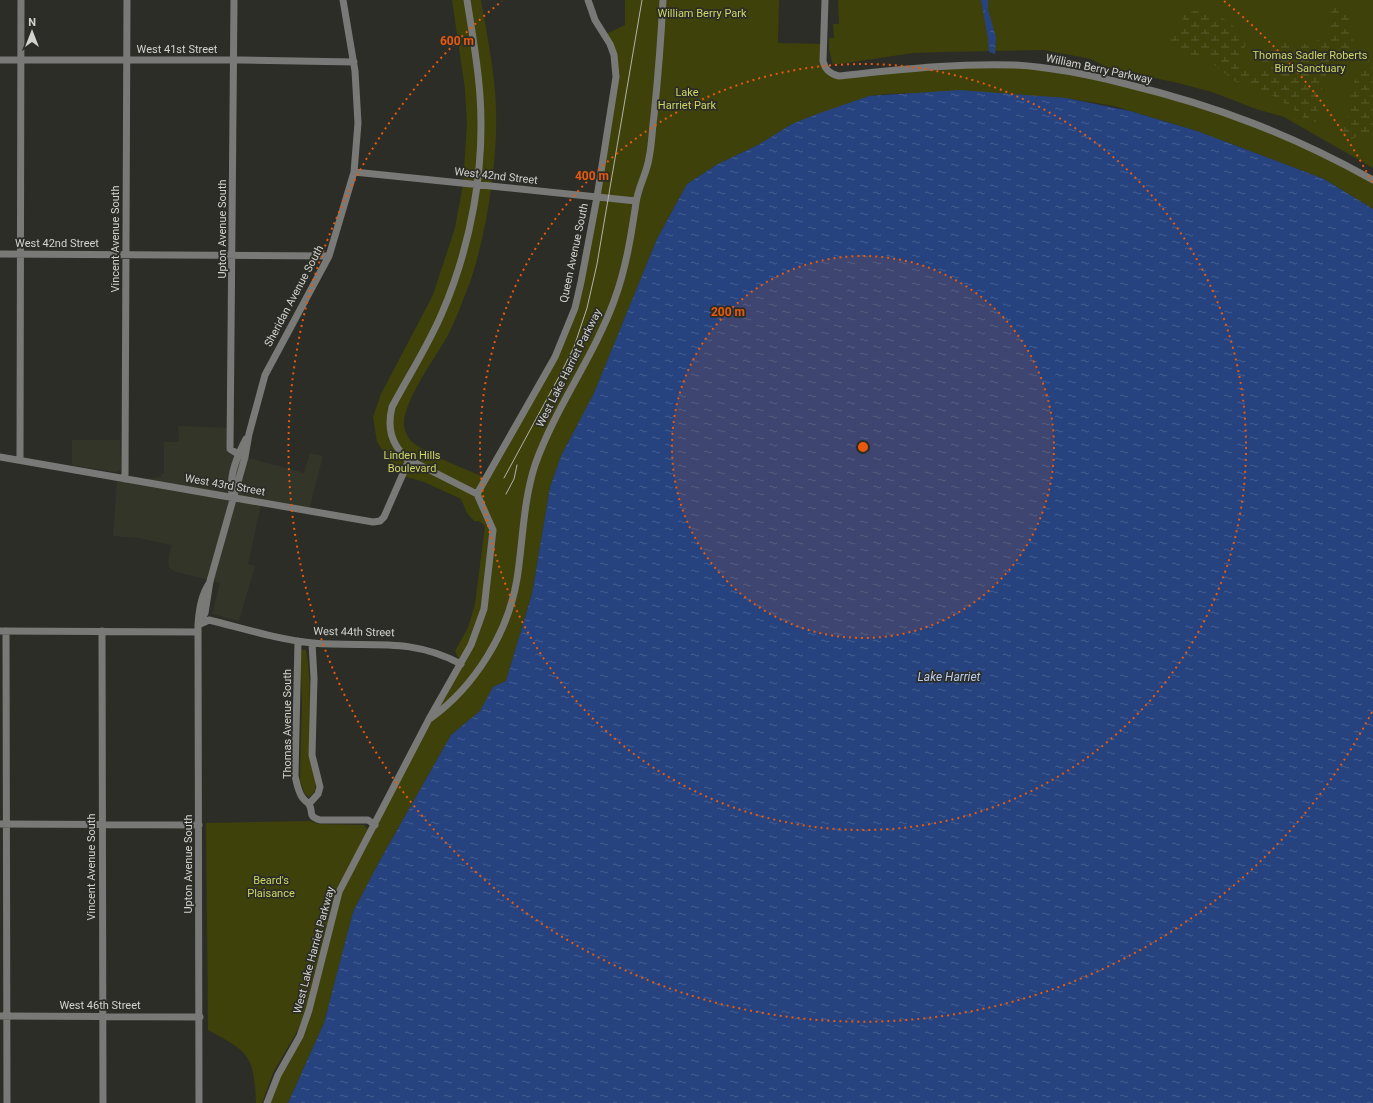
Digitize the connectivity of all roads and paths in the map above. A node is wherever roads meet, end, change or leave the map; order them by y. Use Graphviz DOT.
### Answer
graph roads {
  1 [pos="21,0"];
  2 [pos="127,0"];
  3 [pos="234,0"];
  4 [pos="343,0"];
  5 [pos="468,0"];
  6 [pos="588,0"];
  7 [pos="663,0"];
  8 [pos="825,0"];
  9 [pos="0,60"];
  10 [pos="20,60"];
  11 [pos="127,60"];
  12 [pos="234,60"];
  13 [pos="354,62"];
  14 [pos="354,172"];
  15 [pos="1373,180"];
  16 [pos="477,185"];
  17 [pos="597,198"];
  18 [pos="636,201"];
  19 [pos="0,254"];
  20 [pos="19,254"];
  21 [pos="125,254"];
  22 [pos="233,255"];
  23 [pos="329,256"];
  24 [pos="249,434"];
  25 [pos="238,454"];
  26 [pos="0,457"];
  27 [pos="20,460"];
  28 [pos="409,460"];
  29 [pos="125,479"];
  30 [pos="478,497"];
  31 [pos="233,498"];
  32 [pos="198,629"];
  33 [pos="3,631"];
  34 [pos="102,631"];
  35 [pos="298,641"];
  36 [pos="312,643"];
  37 [pos="461,664"];
  38 [pos="429,719"];
  39 [pos="309,804"];
  40 [pos="3,824"];
  41 [pos="102,824"];
  42 [pos="199,825"];
  43 [pos="375,825"];
  44 [pos="4,1016"];
  45 [pos="103,1016"];
  46 [pos="200,1017"];
  47 [pos="7,1103"];
  48 [pos="103,1103"];
  49 [pos="200,1103"];
  50 [pos="267,1103"];
  1 -- 10 [label="street"];
  2 -- 11 [label="street, Vincent Avenue South"];
  3 -- 12 [label="street, Upton Avenue South"];
  4 -- 13 [label="street, Sheridan Avenue South"];
  5 -- 16 [label="street"];
  6 -- 17 [label="street, Queen Avenue South"];
  7 -- 18 [label="street, West Lake Harriet Parkway"];
  8 -- 15 [label="street, William Berry Parkway"];
  9 -- 10 [label="street, West 41st Street"];
  10 -- 11 [label="street, West 41st Street"];
  10 -- 20 [label="street"];
  11 -- 12 [label="street, West 41st Street"];
  11 -- 21 [label="street, Vincent Avenue South"];
  12 -- 13 [label="street, West 41st Street"];
  12 -- 22 [label="street, Upton Avenue South"];
  13 -- 14 [label="street, Sheridan Avenue South"];
  14 -- 16 [label="street, West 42nd Street"];
  14 -- 23 [label="street, Sheridan Avenue South"];
  16 -- 17 [label="street, West 42nd Street"];
  16 -- 28 [label="street"];
  17 -- 18 [label="street, West 42nd Street"];
  17 -- 30 [label="street, Queen Avenue South"];
  18 -- 38 [label="street, West Lake Harriet Parkway"];
  19 -- 20 [label="street, West 42nd Street"];
  20 -- 21 [label="street, West 42nd Street"];
  20 -- 27 [label="street"];
  21 -- 22 [label="street, West 42nd Street"];
  21 -- 29 [label="street, Vincent Avenue South"];
  22 -- 23 [label="street, West 42nd Street"];
  22 -- 25 [label="street, Upton Avenue South"];
  23 -- 24 [label="street, Sheridan Avenue South"];
  24 -- 25 [label="street, Sheridan Avenue South"];
  24 -- 31 [label="street, Sheridan Avenue South"];
  25 -- 31 [label="street, Sheridan Avenue South"];
  26 -- 27 [label="street, West 43rd Street"];
  27 -- 29 [label="street, West 43rd Street"];
  28 -- 30 [label="street"];
  28 -- 31 [label="street, West 43rd Street"];
  29 -- 31 [label="street, West 43rd Street"];
  30 -- 37 [label="street, West Lake Harriet Parkway"];
  31 -- 32 [label="street, Upton Avenue South"];
  32 -- 34 [label="street, West 44th Street"];
  32 -- 35 [label="street, West 44th Street"];
  32 -- 42 [label="street, Upton Avenue South"];
  33 -- 34 [label="street, West 44th Street"];
  33 -- 40 [label="street"];
  34 -- 41 [label="street, Vincent Avenue South"];
  35 -- 36 [label="street, West 44th Street"];
  35 -- 39 [label="street, Thomas Avenue South"];
  36 -- 37 [label="street, West 44th Street"];
  36 -- 39 [label="street"];
  37 -- 38 [label="street, West Lake Harriet Parkway"];
  38 -- 43 [label="street, West Lake Harriet Parkway"];
  39 -- 43 [label="street, Thomas Avenue South"];
  40 -- 41 [label="street"];
  40 -- 44 [label="street"];
  41 -- 42 [label="street"];
  41 -- 45 [label="street, Vincent Avenue South"];
  42 -- 46 [label="street, Upton Avenue South"];
  43 -- 50 [label="street, West Lake Harriet Parkway"];
  44 -- 45 [label="street, West 46th Street"];
  44 -- 47 [label="street"];
  45 -- 46 [label="street, West 46th Street"];
  45 -- 48 [label="street, Vincent Avenue South"];
  46 -- 49 [label="street, Upton Avenue South"];
}
